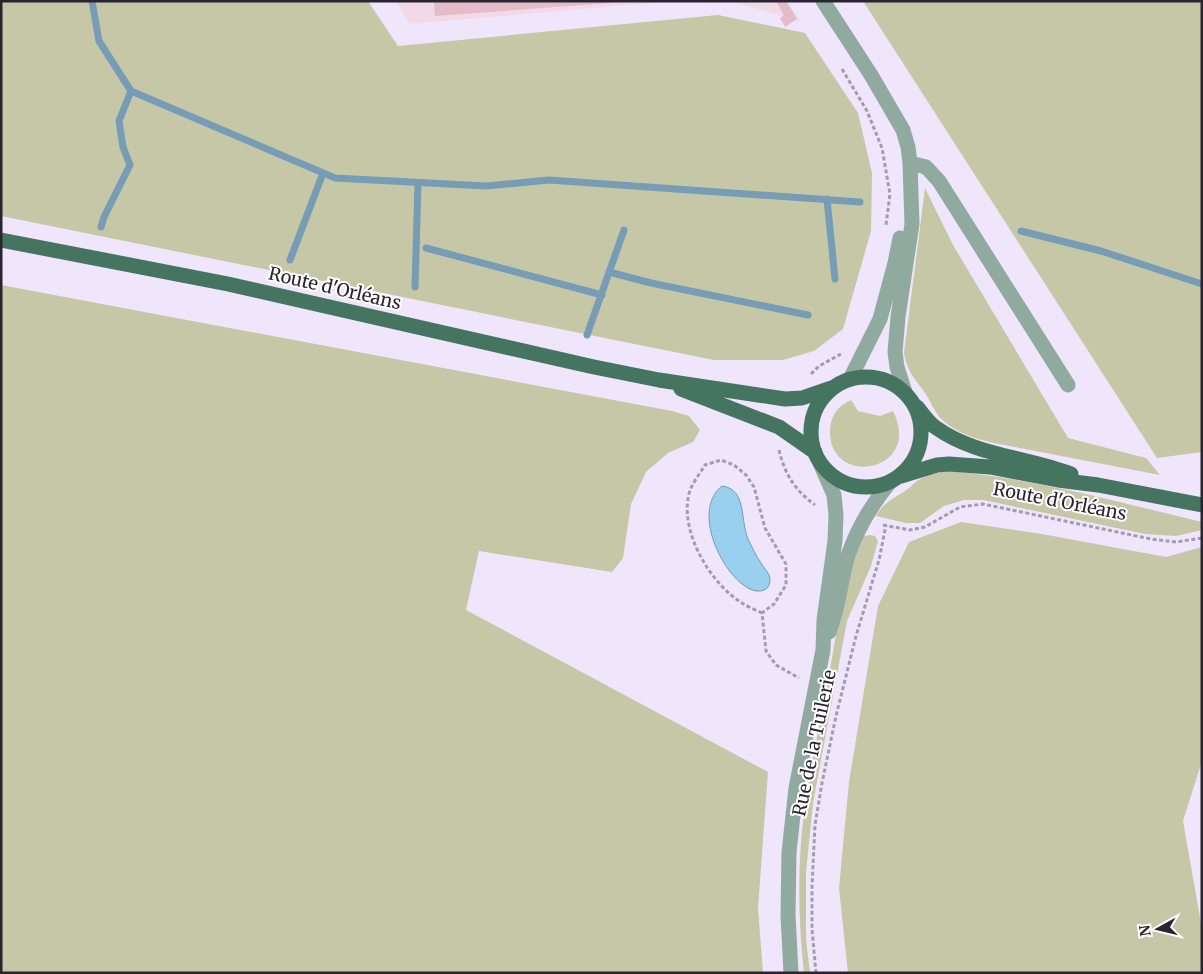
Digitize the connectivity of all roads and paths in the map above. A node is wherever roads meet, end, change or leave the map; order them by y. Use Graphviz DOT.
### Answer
graph roads {
  1 [pos="823,1"];
  2 [pos="838,62"];
  3 [pos="910,163"];
  4 [pos="910,182"];
  5 [pos="884,233"];
  6 [pos="1,240"];
  7 [pos="846,349"];
  8 [pos="810,374"];
  9 [pos="850,379"];
  10 [pos="659,380"];
  11 [pos="1068,385"];
  12 [pos="834,387"];
  13 [pos="909,398"];
  14 [pos="778,446"];
  15 [pos="818,457"];
  16 [pos="894,480"];
  17 [pos="1098,484"];
  18 [pos="1202,505"];
  19 [pos="819,508"];
  20 [pos="886,525"];
  21 [pos="1202,538"];
  22 [pos="762,613"];
  23 [pos="823,650"];
  24 [pos="816,682"];
  25 [pos="791,973"];
  26 [pos="816,973"];
  1 -- 3 [label="street"];
  2 -- 5 [label="path"];
  3 -- 4 [label="street"];
  3 -- 11 [label="street"];
  4 -- 9 [label="street"];
  4 -- 13 [label="street"];
  6 -- 10 [label="main road, Route d'Orléans"];
  7 -- 8 [label="path"];
  9 -- 12 [label="main road"];
  9 -- 13 [label="main road"];
  10 -- 12 [label="main road, Route d'Orléans"];
  10 -- 15 [label="main road, Route d'Orléans"];
  12 -- 15 [label="main road"];
  13 -- 16 [label="main road"];
  13 -- 17 [label="main road, Route d'Orléans"];
  14 -- 19 [label="path"];
  15 -- 16 [label="main road"];
  15 -- 23 [label="street"];
  16 -- 17 [label="main road, Route d'Orléans"];
  16 -- 23 [label="street"];
  17 -- 18 [label="main road, Route d'Orléans"];
  20 -- 21 [label="path, Route d'Orléans"];
  20 -- 26 [label="path, Rue de la Tuilerie"];
  22 -- 22 [label="path"];
  22 -- 24 [label="path"];
  23 -- 24 [label="street, Rue de la Tuilerie"];
  24 -- 25 [label="street, Rue de la Tuilerie"];
}
